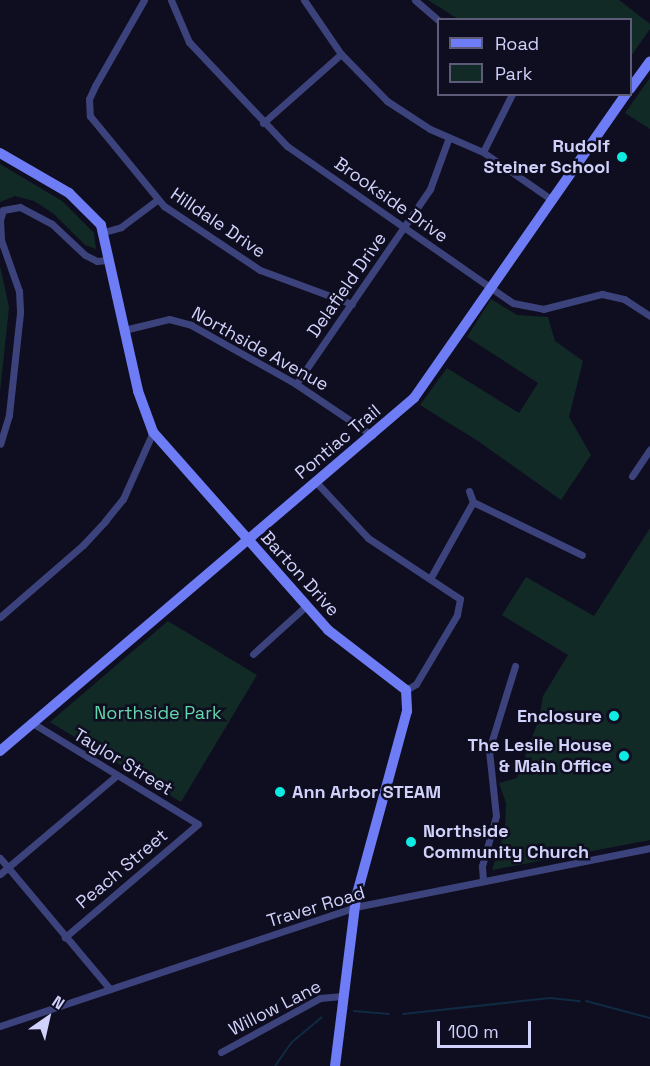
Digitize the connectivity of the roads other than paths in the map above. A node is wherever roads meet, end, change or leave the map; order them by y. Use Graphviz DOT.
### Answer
graph roads {
  1 [pos="144,0"];
  2 [pos="171,0"];
  3 [pos="304,0"];
  4 [pos="415,0"];
  5 [pos="437,19"];
  6 [pos="341,54"];
  7 [pos="650,61"];
  8 [pos="632,85"];
  9 [pos="511,96"];
  10 [pos="625,96"];
  11 [pos="263,123"];
  12 [pos="449,137"];
  13 [pos="483,152"];
  14 [pos="0,153"];
  15 [pos="157,200"];
  16 [pos="552,200"];
  17 [pos="0,220"];
  18 [pos="406,228"];
  19 [pos="104,232"];
  20 [pos="107,260"];
  21 [pos="491,288"];
  22 [pos="352,304"];
  23 [pos="650,316"];
  24 [pos="124,330"];
  25 [pos="296,384"];
  26 [pos="153,432"];
  27 [pos="372,435"];
  28 [pos="0,444"];
  29 [pos="650,449"];
  30 [pos="632,476"];
  31 [pos="316,482"];
  32 [pos="469,491"];
  33 [pos="473,502"];
  34 [pos="248,541"];
  35 [pos="582,555"];
  36 [pos="431,577"];
  37 [pos="306,606"];
  38 [pos="0,617"];
  39 [pos="253,654"];
  40 [pos="515,666"];
  41 [pos="406,690"];
  42 [pos="34,724"];
  43 [pos="0,751"];
  44 [pos="116,776"];
  45 [pos="198,824"];
  46 [pos="650,848"];
  47 [pos="0,858"];
  48 [pos="8,868"];
  49 [pos="0,874"];
  50 [pos="483,881"];
  51 [pos="355,907"];
  52 [pos="65,937"];
  53 [pos="110,989"];
  54 [pos="342,996"];
  55 [pos="0,1026"];
  56 [pos="221,1052"];
  57 [pos="335,1066"];
  1 -- 15 [label="street, Hilldale Drive"];
  2 -- 11 [label="street, Brookside Drive"];
  3 -- 6 [label="street"];
  4 -- 5 [label="street"];
  6 -- 11 [label="street"];
  6 -- 12 [label="street"];
  7 -- 8 [label="main road"];
  9 -- 13 [label="street"];
  10 -- 16 [label="main road, Pontiac Trail"];
  11 -- 18 [label="street, Brookside Drive"];
  12 -- 13 [label="street"];
  12 -- 18 [label="street, Delafield Drive"];
  13 -- 16 [label="street"];
  14 -- 19 [label="main road"];
  15 -- 19 [label="street"];
  15 -- 22 [label="street, Hilldale Drive"];
  16 -- 21 [label="main road, Pontiac Trail"];
  17 -- 20 [label="street"];
  17 -- 28 [label="street"];
  18 -- 21 [label="street, Brookside Drive"];
  18 -- 22 [label="street, Delafield Drive"];
  19 -- 20 [label="main road, Barton Drive"];
  20 -- 24 [label="main road, Barton Drive"];
  21 -- 23 [label="street, Brookside Drive"];
  21 -- 27 [label="main road, Pontiac Trail"];
  22 -- 25 [label="street, Delafield Drive"];
  24 -- 25 [label="street, Northside Avenue"];
  24 -- 26 [label="main road, Barton Drive"];
  25 -- 27 [label="street, Northside Avenue"];
  26 -- 34 [label="main road, Barton Drive"];
  26 -- 38 [label="street"];
  27 -- 31 [label="main road, Pontiac Trail"];
  29 -- 30 [label="street"];
  31 -- 34 [label="main road, Pontiac Trail"];
  31 -- 36 [label="street"];
  32 -- 33 [label="street"];
  33 -- 35 [label="street"];
  33 -- 36 [label="street"];
  34 -- 37 [label="main road, Barton Drive"];
  34 -- 42 [label="main road, Pontiac Trail"];
  36 -- 41 [label="street"];
  37 -- 39 [label="street"];
  37 -- 41 [label="main road, Barton Drive"];
  40 -- 50 [label="street"];
  41 -- 51 [label="main road"];
  42 -- 43 [label="main road, Pontiac Trail"];
  42 -- 44 [label="street, Taylor Street"];
  44 -- 45 [label="street, Taylor Street"];
  44 -- 48 [label="street"];
  45 -- 52 [label="street, Peach Street"];
  46 -- 50 [label="street, Traver Road"];
  47 -- 48 [label="street"];
  48 -- 49 [label="street"];
  48 -- 52 [label="street"];
  50 -- 51 [label="street, Traver Road"];
  51 -- 53 [label="street, Traver Road"];
  51 -- 54 [label="main road"];
  52 -- 53 [label="street"];
  53 -- 55 [label="street, Traver Road"];
  54 -- 56 [label="street, Willow Lane"];
  54 -- 57 [label="main road"];
}
